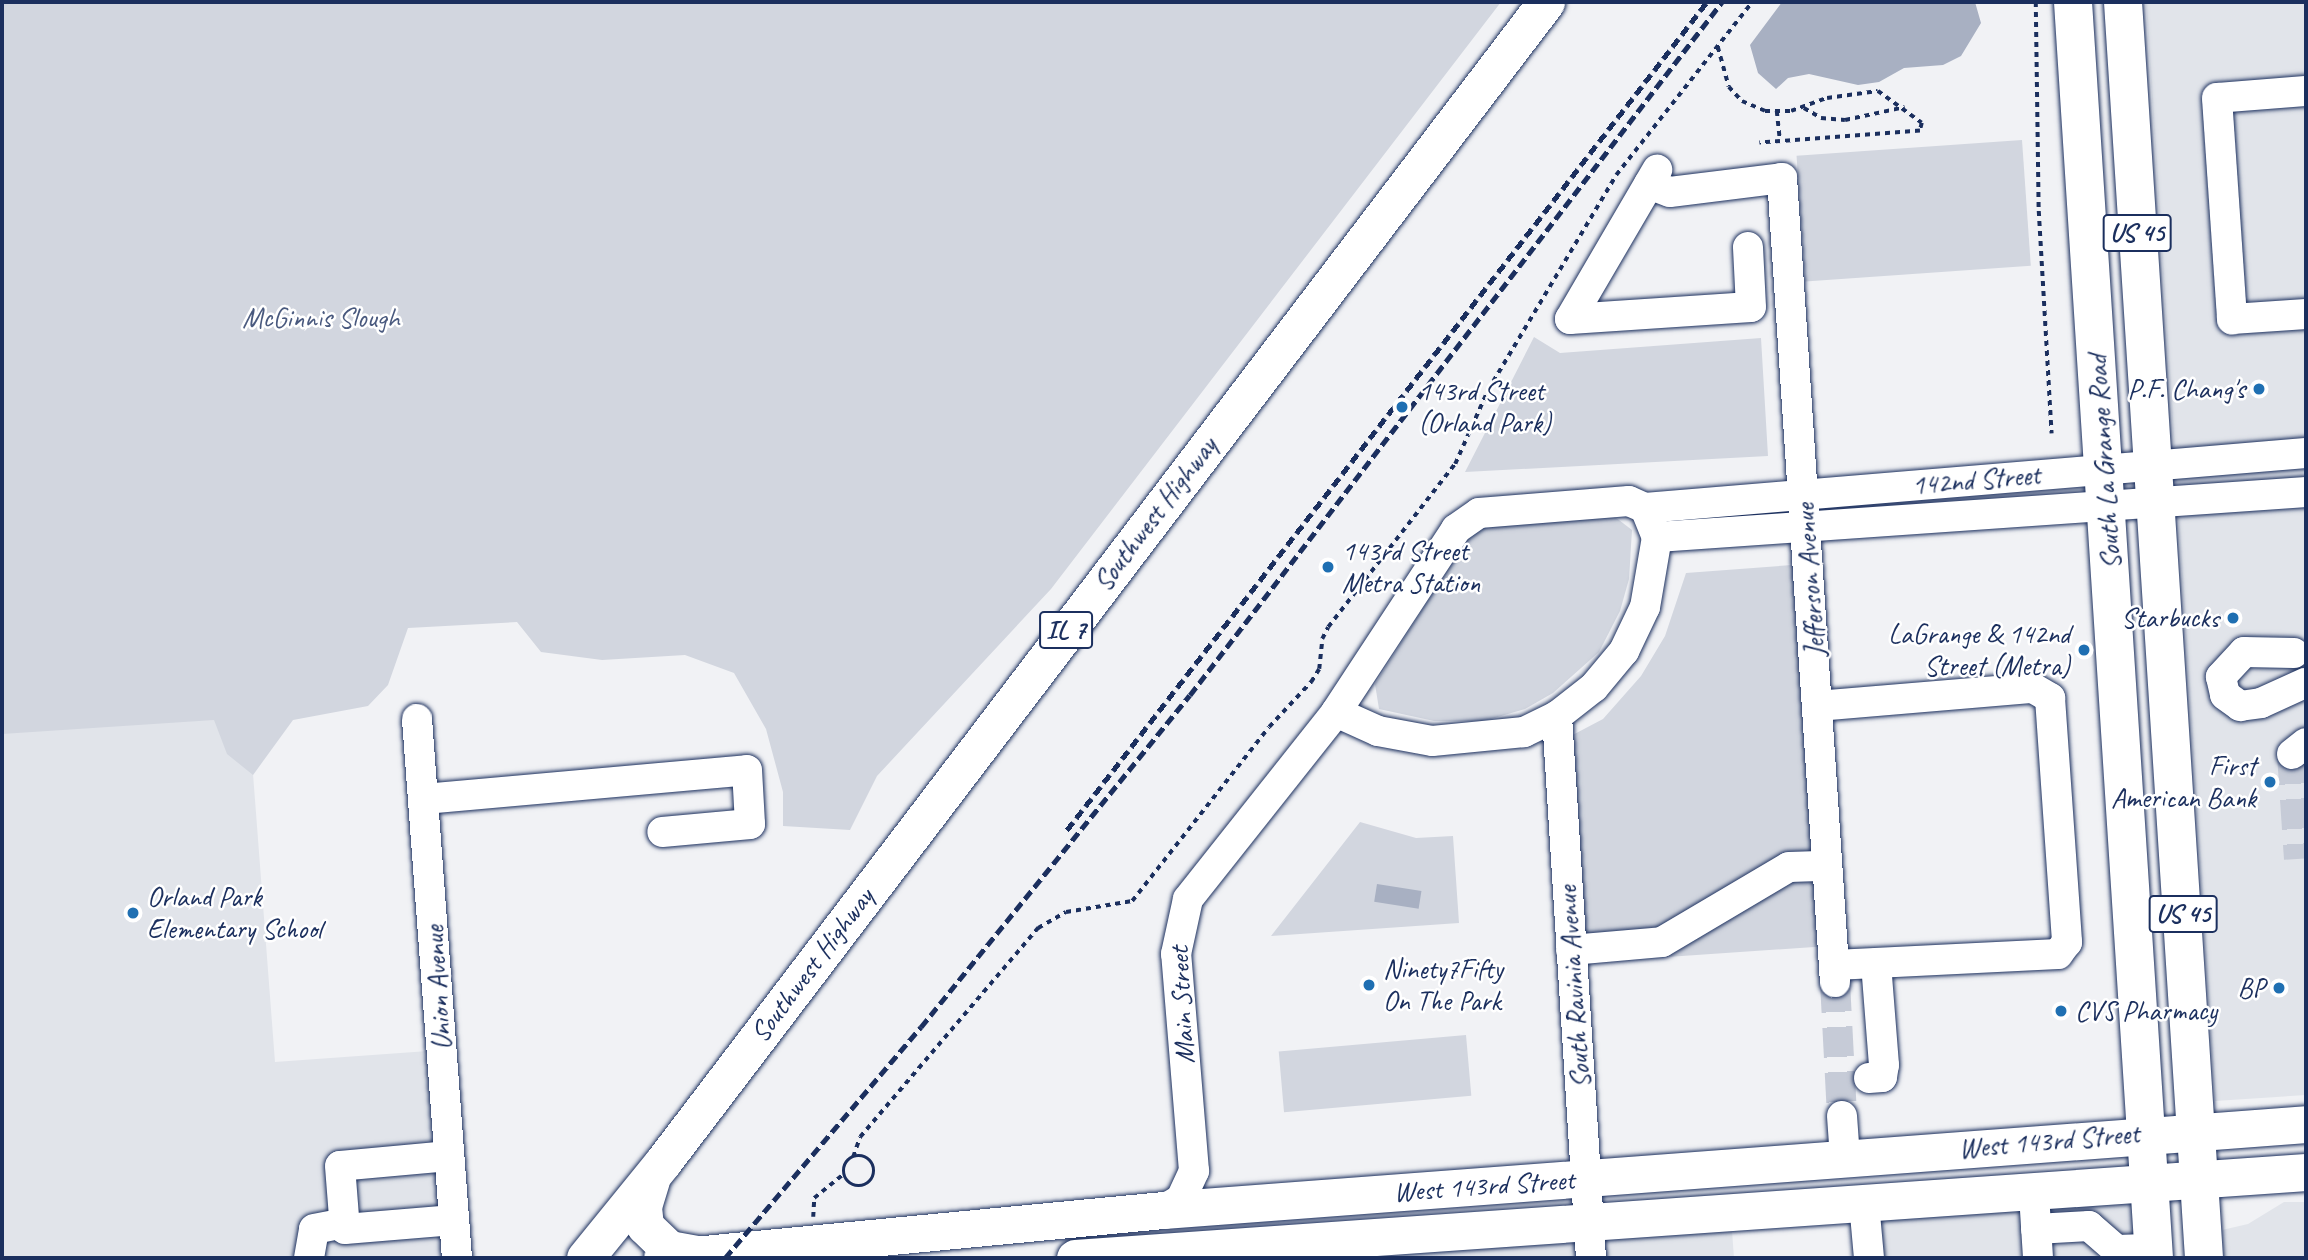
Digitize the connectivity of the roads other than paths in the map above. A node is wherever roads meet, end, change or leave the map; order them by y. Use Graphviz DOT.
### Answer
graph roads {
  1 [pos="1546,2"];
  2 [pos="2073,2"];
  3 [pos="2123,2"];
  4 [pos="2306,91"];
  5 [pos="1748,247"];
  6 [pos="2306,314"];
  7 [pos="2306,453"];
  8 [pos="2151,464"];
  9 [pos="2105,468"];
  10 [pos="2306,492"];
  11 [pos="1804,495"];
  12 [pos="2155,501"];
  13 [pos="2108,506"];
  14 [pos="1646,508"];
  15 [pos="1806,526"];
  16 [pos="1657,537"];
  17 [pos="2294,653"];
  18 [pos="2305,683"];
  19 [pos="1818,706"];
  20 [pos="1336,712"];
  21 [pos="1557,716"];
  22 [pos="417,719"];
  23 [pos="424,799"];
  24 [pos="662,832"];
  25 [pos="1827,866"];
  26 [pos="1571,950"];
  27 [pos="1876,963"];
  28 [pos="1869,1078"];
  29 [pos="1842,1115"];
  30 [pos="2306,1124"];
  31 [pos="2196,1130"];
  32 [pos="2149,1133"];
  33 [pos="449,1156"];
  34 [pos="1845,1158"];
  35 [pos="1194,1163"];
  36 [pos="2306,1172"];
  37 [pos="651,1177"];
  38 [pos="1586,1179"];
  39 [pos="2199,1180"];
  40 [pos="2151,1183"];
  41 [pos="2085,1188"];
  42 [pos="2033,1192"];
  43 [pos="1864,1203"];
  44 [pos="1240,1204"];
  45 [pos="1163,1210"];
  46 [pos="454,1220"];
  47 [pos="345,1223"];
  48 [pos="2089,1226"];
  49 [pos="1590,1241"];
  50 [pos="2037,1244"];
  51 [pos="862,1248"];
  52 [pos="1279,1252"];
  53 [pos="702,1254"];
  54 [pos="2136,1254"];
  55 [pos="1137,1256"];
  56 [pos="309,1258"];
  57 [pos="457,1258"];
  58 [pos="585,1258"];
  59 [pos="662,1258"];
  60 [pos="1075,1258"];
  61 [pos="1869,1258"];
  62 [pos="2204,1258"];
  1 -- 37 [label="main road, Southwest Highway / IL 7"];
  2 -- 9 [label="highway, South La Grange Road / US 45"];
  3 -- 8 [label="highway, South La Grange Road / US 45"];
  4 -- 6 [label="street"];
  5 -- 11 [label="street, Jefferson Avenue"];
  7 -- 8 [label="street, 142nd Street"];
  8 -- 9 [label="street, 142nd Street"];
  8 -- 12 [label="highway, South La Grange Road / US 45"];
  9 -- 11 [label="street, 142nd Street"];
  9 -- 13 [label="highway, South La Grange Road / US 45"];
  10 -- 12 [label="street, 142nd Street"];
  11 -- 14 [label="street, 142nd Street"];
  11 -- 15 [label="street, Jefferson Avenue"];
  12 -- 13 [label="street, 142nd Street"];
  12 -- 31 [label="highway, South La Grange Road / US 45"];
  13 -- 15 [label="street, 142nd Street"];
  13 -- 32 [label="highway, South La Grange Road / US 45"];
  14 -- 16 [label="street"];
  14 -- 20 [label="street, Main Street"];
  15 -- 16 [label="street, 142nd Street"];
  15 -- 19 [label="street, Jefferson Avenue"];
  16 -- 21 [label="street"];
  17 -- 18 [label="street"];
  19 -- 25 [label="street, Jefferson Avenue"];
  19 -- 27 [label="street"];
  20 -- 21 [label="street"];
  20 -- 35 [label="street, Main Street"];
  21 -- 26 [label="street, South Ravinia Avenue"];
  22 -- 23 [label="street, Union Avenue"];
  23 -- 24 [label="street"];
  23 -- 33 [label="street, Union Avenue"];
  25 -- 26 [label="street"];
  25 -- 27 [label="street, Jefferson Avenue"];
  26 -- 38 [label="street, South Ravinia Avenue"];
  27 -- 28 [label="street"];
  29 -- 34 [label="street"];
  30 -- 31 [label="main road, West 143rd Street"];
  31 -- 32 [label="main road, West 143rd Street"];
  31 -- 39 [label="highway, South La Grange Road / US 45"];
  32 -- 34 [label="main road, West 143rd Street"];
  32 -- 40 [label="highway, South La Grange Road / US 45"];
  33 -- 46 [label="street, Union Avenue"];
  33 -- 47 [label="street"];
  34 -- 38 [label="main road, West 143rd Street"];
  35 -- 44 [label="street"];
  35 -- 45 [label="street, Main Street"];
  36 -- 39 [label="main road, West 143rd Street"];
  37 -- 53 [label="main road"];
  37 -- 58 [label="main road, Southwest Highway / IL 7"];
  38 -- 44 [label="main road, West 143rd Street"];
  38 -- 49 [label="street, South Ravinia Avenue"];
  39 -- 40 [label="main road, West 143rd Street"];
  39 -- 62 [label="highway, South La Grange Road / US 45"];
  40 -- 41 [label="main road, West 143rd Street"];
  40 -- 54 [label="highway, South La Grange Road / US 45"];
  41 -- 42 [label="main road, West 143rd Street"];
  41 -- 48 [label="street"];
  42 -- 43 [label="main road, West 143rd Street"];
  42 -- 50 [label="street"];
  43 -- 49 [label="main road, West 143rd Street"];
  43 -- 61 [label="street"];
  44 -- 45 [label="main road, West 143rd Street"];
  45 -- 51 [label="main road, West 143rd Street"];
  46 -- 47 [label="street"];
  46 -- 57 [label="street, Union Avenue"];
  47 -- 56 [label="street"];
  48 -- 50 [label="street"];
  48 -- 54 [label="street"];
  49 -- 52 [label="main road, West 143rd Street"];
  51 -- 53 [label="main road, West 143rd Street"];
  52 -- 55 [label="main road, West 143rd Street"];
  53 -- 59 [label="main road, West 143rd Street"];
  55 -- 60 [label="main road, West 143rd Street"];
}
